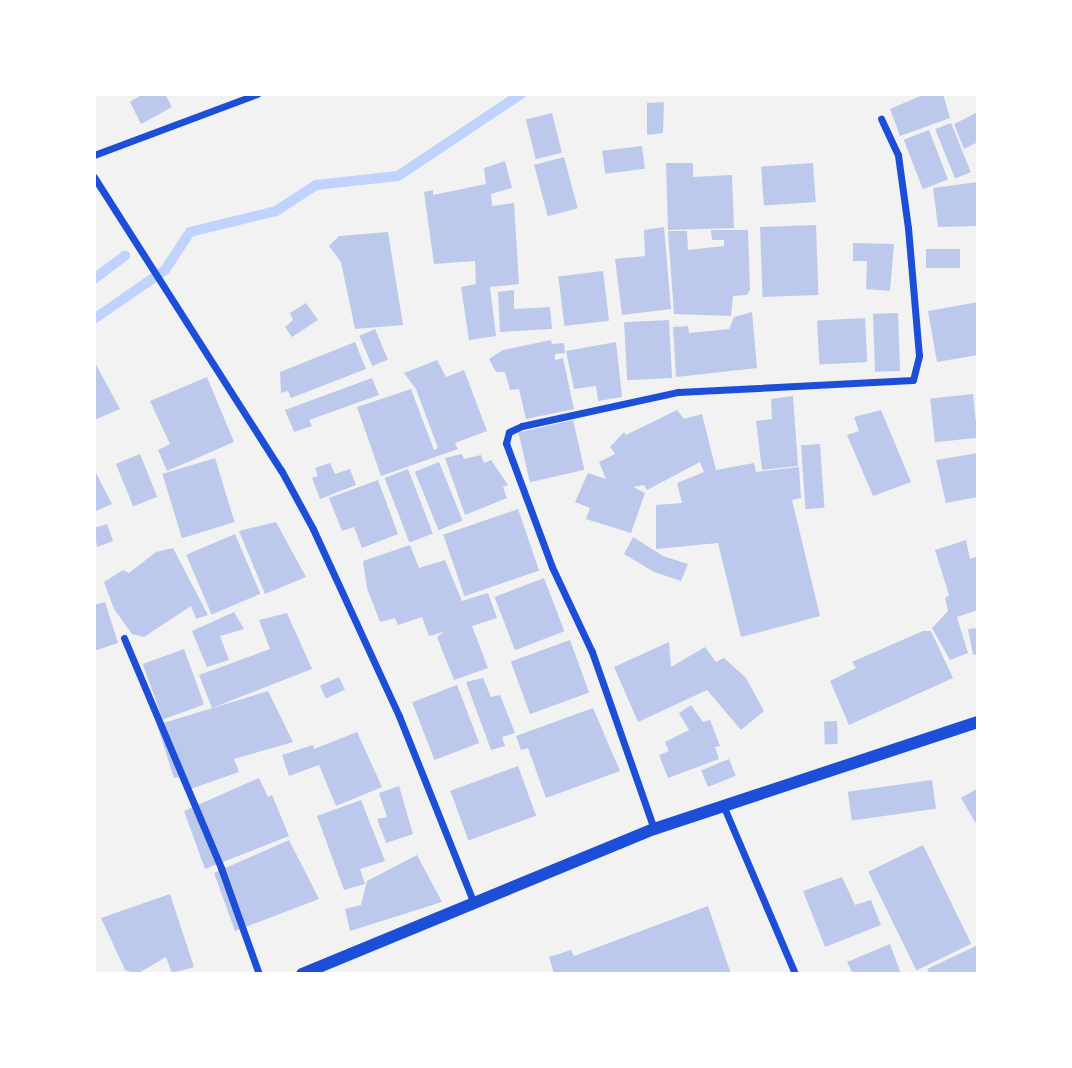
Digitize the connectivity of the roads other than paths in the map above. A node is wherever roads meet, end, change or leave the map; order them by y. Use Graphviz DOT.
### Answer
graph roads {
  1 [pos="257,94"];
  2 [pos="881,119"];
  3 [pos="94,155"];
  4 [pos="94,177"];
  5 [pos="124,638"];
  6 [pos="978,722"];
  7 [pos="723,805"];
  8 [pos="654,829"];
  9 [pos="473,901"];
  10 [pos="259,974"];
  11 [pos="302,974"];
  12 [pos="794,974"];
  1 -- 3 [label="street"];
  2 -- 8 [label="street"];
  4 -- 9 [label="street"];
  5 -- 10 [label="street"];
  6 -- 7 [label="street"];
  7 -- 8 [label="street"];
  7 -- 12 [label="street"];
  8 -- 9 [label="street"];
  9 -- 11 [label="street"];
}
